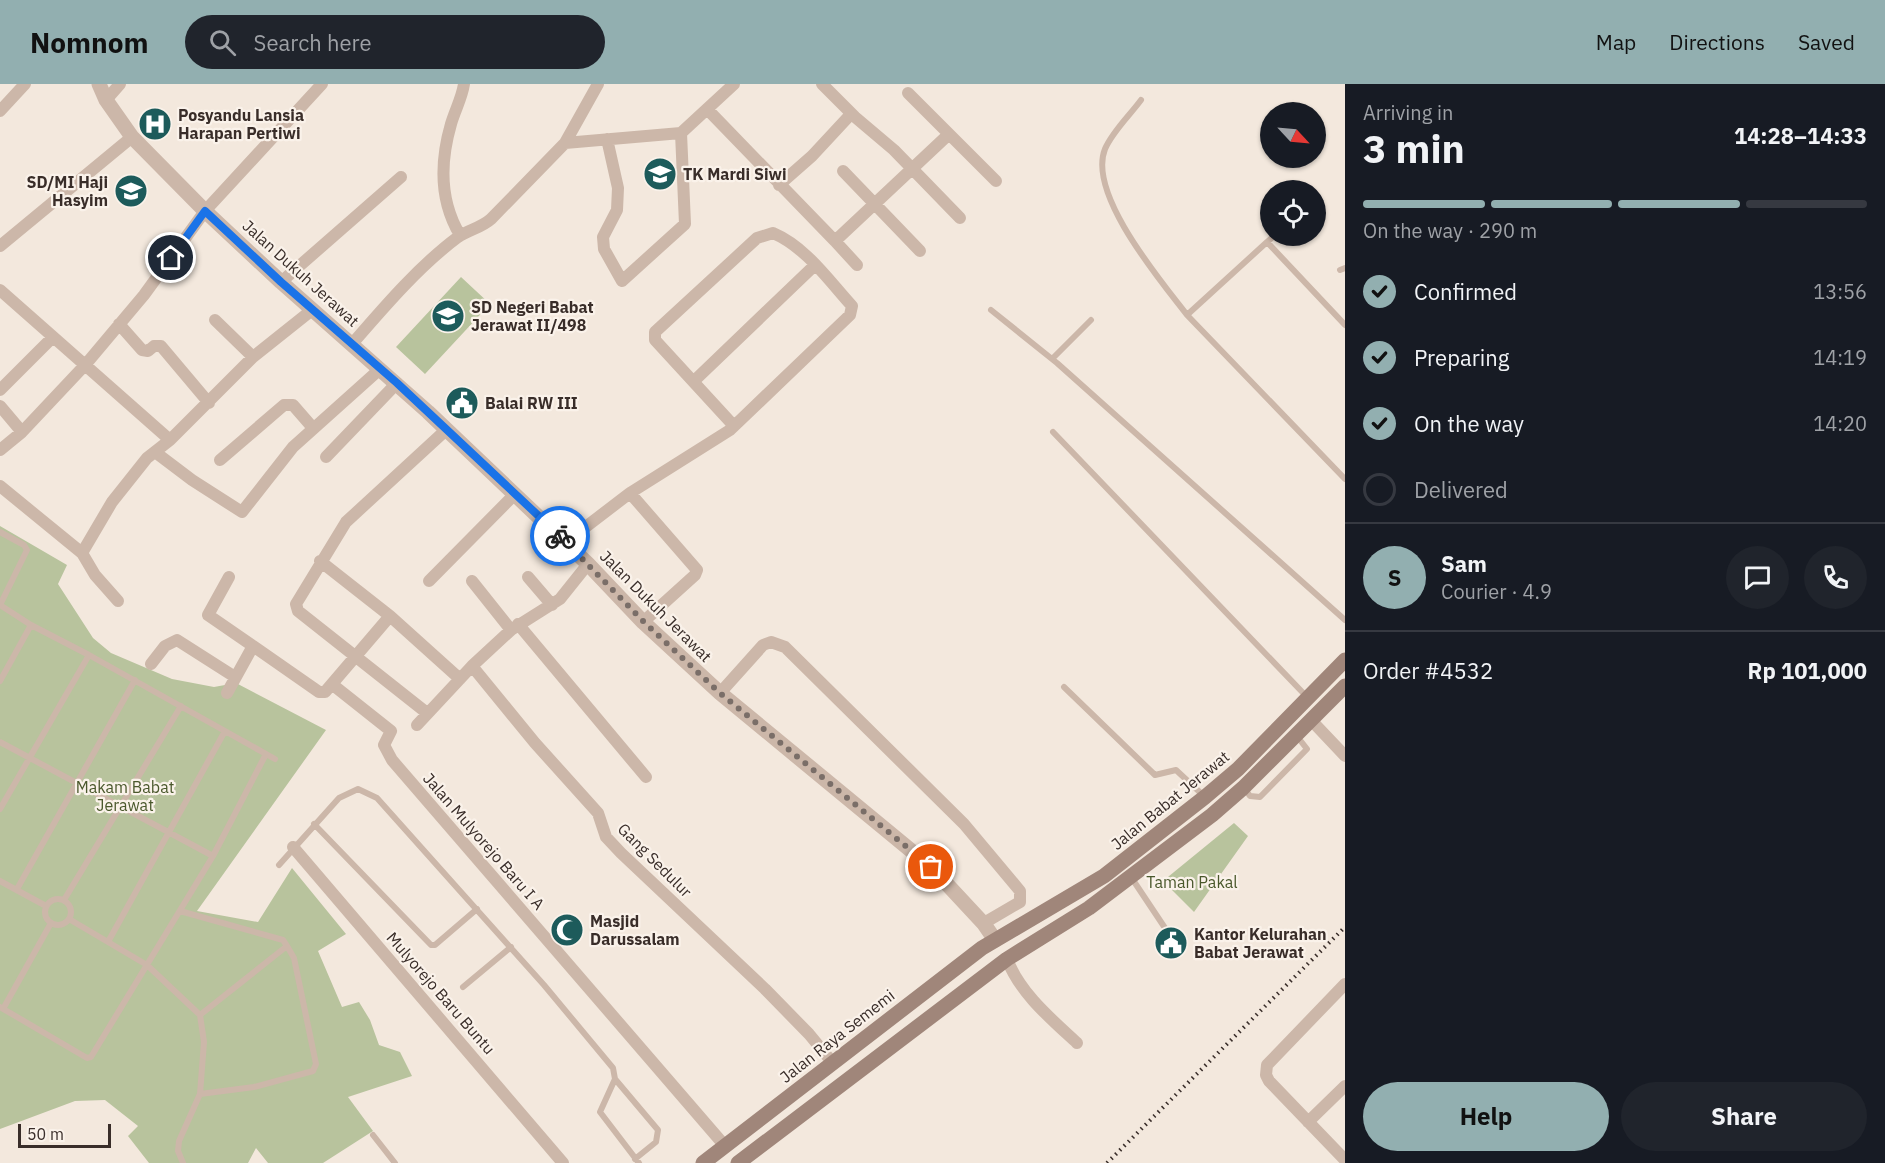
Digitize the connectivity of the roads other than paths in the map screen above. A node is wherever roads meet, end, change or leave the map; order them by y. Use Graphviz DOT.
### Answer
graph roads {
  1 [pos="25,84"];
  2 [pos="99,84"];
  3 [pos="120,84"];
  4 [pos="322,84"];
  5 [pos="464,84"];
  6 [pos="598,84"];
  7 [pos="734,84"];
  8 [pos="822,84"];
  9 [pos="908,93"];
  10 [pos="106,100"];
  11 [pos="1140,100"];
  12 [pos="708,110"];
  13 [pos="0,111"];
  14 [pos="851,114"];
  15 [pos="681,133"];
  16 [pos="948,135"];
  17 [pos="132,137"];
  18 [pos="607,139"];
  19 [pos="565,143"];
  20 [pos="913,170"];
  21 [pos="843,171"];
  22 [pos="401,177"];
  23 [pos="996,181"];
  24 [pos="779,185"];
  25 [pos="876,204"];
  26 [pos="205,211"];
  27 [pos="960,218"];
  28 [pos="460,235"];
  29 [pos="835,241"];
  30 [pos="0,246"];
  31 [pos="1263,246"];
  32 [pos="1271,246"];
  33 [pos="920,251"];
  34 [pos="815,265"];
  35 [pos="857,265"];
  36 [pos="281,282"];
  37 [pos="0,290"];
  38 [pos="312,310"];
  39 [pos="992,310"];
  40 [pos="1187,315"];
  41 [pos="216,320"];
  42 [pos="1091,320"];
  43 [pos="119,324"];
  44 [pos="1345,325"];
  45 [pos="52,337"];
  46 [pos="352,344"];
  47 [pos="253,357"];
  48 [pos="1052,359"];
  49 [pos="86,364"];
  50 [pos="380,369"];
  51 [pos="694,381"];
  52 [pos="397,383"];
  53 [pos="0,390"];
  54 [pos="209,403"];
  55 [pos="0,406"];
  56 [pos="734,426"];
  57 [pos="313,428"];
  58 [pos="446,430"];
  59 [pos="22,432"];
  60 [pos="1053,432"];
  61 [pos="170,440"];
  62 [pos="0,450"];
  63 [pos="155,452"];
  64 [pos="326,457"];
  65 [pos="220,460"];
  66 [pos="1345,479"];
  67 [pos="0,486"];
  68 [pos="630,493"];
  69 [pos="515,494"];
  70 [pos="0,532"];
  71 [pos="566,542"];
  72 [pos="82,553"];
  73 [pos="320,561"];
  74 [pos="588,564"];
  75 [pos="229,577"];
  76 [pos="528,577"];
  77 [pos="429,581"];
  78 [pos="471,581"];
  79 [pos="118,601"];
  80 [pos="0,605"];
  81 [pos="552,605"];
  82 [pos="390,616"];
  83 [pos="1345,620"];
  84 [pos="644,622"];
  85 [pos="31,625"];
  86 [pos="514,627"];
  87 [pos="253,646"];
  88 [pos="89,655"];
  89 [pos="355,657"];
  90 [pos="1345,660"];
  91 [pos="151,664"];
  92 [pos="472,666"];
  93 [pos="235,677"];
  94 [pos="460,679"];
  95 [pos="135,680"];
  96 [pos="0,681"];
  97 [pos="333,685"];
  98 [pos="1345,686"];
  99 [pos="1064,687"];
  100 [pos="227,693"];
  101 [pos="720,693"];
  102 [pos="1305,696"];
  103 [pos="181,706"];
  104 [pos="427,713"];
  105 [pos="1311,720"];
  106 [pos="417,725"];
  107 [pos="225,731"];
  108 [pos="0,742"];
  109 [pos="266,754"];
  110 [pos="1345,756"];
  111 [pos="29,758"];
  112 [pos="275,759"];
  113 [pos="646,777"];
  114 [pos="77,783"];
  115 [pos="1201,794"];
  116 [pos="120,806"];
  117 [pos="0,809"];
  118 [pos="314,824"];
  119 [pos="169,832"];
  120 [pos="293,847"];
  121 [pos="213,856"];
  122 [pos="279,865"];
  123 [pos="1131,877"];
  124 [pos="0,881"];
  125 [pos="17,889"];
  126 [pos="64,900"];
  127 [pos="46,906"];
  128 [pos="477,909"];
  129 [pos="180,911"];
  130 [pos="69,919"];
  131 [pos="51,923"];
  132 [pos="988,930"];
  133 [pos="1172,937"];
  134 [pos="108,942"];
  135 [pos="287,946"];
  136 [pos="511,947"];
  137 [pos="1007,959"];
  138 [pos="147,965"];
  139 [pos="1345,984"];
  140 [pos="463,987"];
  141 [pos="2,1008"];
  142 [pos="200,1016"];
  143 [pos="1077,1043"];
  144 [pos="827,1056"];
  145 [pos="615,1078"];
  146 [pos="1345,1086"];
  147 [pos="200,1094"];
  148 [pos="1308,1122"];
  149 [pos="373,1135"];
  150 [pos="720,1140"];
  151 [pos="1345,1160"];
  152 [pos="637,1161"];
  153 [pos="183,1163"];
  154 [pos="395,1163"];
  155 [pos="563,1163"];
  156 [pos="704,1163"];
  157 [pos="739,1163"];
  1 -- 13 [label="street"];
  2 -- 10 [label="street, Jalan Dukuh Jerawat"];
  3 -- 10 [label="street"];
  4 -- 26 [label="street"];
  5 -- 28 [label="street"];
  6 -- 19 [label="street"];
  7 -- 12 [label="street"];
  8 -- 14 [label="street"];
  9 -- 16 [label="street"];
  10 -- 17 [label="street, Jalan Dukuh Jerawat"];
  11 -- 40 [label="lane"];
  12 -- 15 [label="street"];
  12 -- 24 [label="street"];
  14 -- 20 [label="street"];
  14 -- 24 [label="street"];
  15 -- 18 [label="street"];
  15 -- 18 [label="street"];
  16 -- 20 [label="street"];
  16 -- 23 [label="street"];
  17 -- 26 [label="street, Jalan Dukuh Jerawat"];
  17 -- 30 [label="street"];
  18 -- 19 [label="street"];
  19 -- 28 [label="street"];
  20 -- 25 [label="street"];
  20 -- 27 [label="street"];
  21 -- 25 [label="street"];
  22 -- 36 [label="street"];
  24 -- 29 [label="street"];
  25 -- 29 [label="street"];
  25 -- 33 [label="street"];
  26 -- 36 [label="street, Jalan Dukuh Jerawat"];
  26 -- 43 [label="street"];
  28 -- 46 [label="street"];
  29 -- 35 [label="street"];
  31 -- 40 [label="lane"];
  32 -- 44 [label="lane"];
  34 -- 51 [label="street"];
  34 -- 51 [label="street"];
  34 -- 56 [label="street"];
  36 -- 38 [label="street, Jalan Dukuh Jerawat"];
  37 -- 45 [label="street"];
  38 -- 46 [label="street, Jalan Dukuh Jerawat"];
  38 -- 47 [label="street"];
  39 -- 48 [label="lane"];
  40 -- 66 [label="lane"];
  41 -- 47 [label="street"];
  42 -- 48 [label="lane"];
  43 -- 49 [label="street"];
  43 -- 54 [label="street"];
  45 -- 49 [label="street"];
  45 -- 53 [label="street"];
  46 -- 50 [label="street, Jalan Dukuh Jerawat"];
  47 -- 54 [label="street"];
  48 -- 83 [label="lane"];
  49 -- 59 [label="street"];
  49 -- 61 [label="street"];
  50 -- 52 [label="street, Jalan Dukuh Jerawat"];
  50 -- 57 [label="street"];
  51 -- 56 [label="street"];
  52 -- 58 [label="street, Jalan Dukuh Jerawat"];
  52 -- 64 [label="street"];
  54 -- 61 [label="street"];
  55 -- 59 [label="street"];
  56 -- 68 [label="street"];
  57 -- 63 [label="street"];
  57 -- 65 [label="street"];
  58 -- 69 [label="street, Jalan Dukuh Jerawat"];
  58 -- 73 [label="street"];
  59 -- 62 [label="street"];
  60 -- 102 [label="lane"];
  61 -- 63 [label="street"];
  63 -- 72 [label="street"];
  67 -- 72 [label="street"];
  68 -- 71 [label="street"];
  68 -- 84 [label="street"];
  69 -- 71 [label="street, Jalan Dukuh Jerawat"];
  69 -- 77 [label="street"];
  70 -- 80 [label="lane"];
  71 -- 74 [label="street, Jalan Dukuh Jerawat"];
  72 -- 79 [label="street"];
  73 -- 82 [label="street"];
  73 -- 89 [label="street"];
  74 -- 81 [label="street"];
  74 -- 84 [label="street, Jalan Dukuh Jerawat"];
  75 -- 87 [label="street"];
  76 -- 81 [label="street"];
  78 -- 86 [label="street"];
  80 -- 85 [label="lane"];
  81 -- 86 [label="street"];
  82 -- 89 [label="street"];
  82 -- 94 [label="street"];
  84 -- 101 [label="street, Jalan Dukuh Jerawat"];
  85 -- 88 [label="lane"];
  85 -- 96 [label="lane"];
  86 -- 92 [label="street"];
  86 -- 113 [label="street"];
  87 -- 93 [label="street"];
  87 -- 97 [label="street"];
  88 -- 95 [label="lane"];
  88 -- 111 [label="lane"];
  89 -- 97 [label="street"];
  89 -- 104 [label="street"];
  90 -- 102 [label="main road, Jalan Babat Jerawat"];
  91 -- 93 [label="street"];
  92 -- 94 [label="street"];
  92 -- 144 [label="street, Gang Sedulur"];
  93 -- 100 [label="street"];
  94 -- 104 [label="street"];
  95 -- 103 [label="lane"];
  95 -- 114 [label="lane"];
  97 -- 150 [label="street, Jalan Mulyorejo Baru I A"];
  98 -- 105 [label="main road"];
  99 -- 115 [label="lane"];
  101 -- 132 [label="street, Jalan Dukuh Jerawat"];
  101 -- 132 [label="street"];
  102 -- 115 [label="main road, Jalan Babat Jerawat"];
  103 -- 107 [label="lane"];
  103 -- 116 [label="lane"];
  104 -- 106 [label="street"];
  105 -- 110 [label="street"];
  105 -- 123 [label="main road"];
  107 -- 109 [label="lane"];
  107 -- 119 [label="lane"];
  108 -- 111 [label="lane"];
  109 -- 112 [label="lane"];
  109 -- 121 [label="lane"];
  111 -- 114 [label="lane"];
  111 -- 117 [label="lane"];
  114 -- 116 [label="lane"];
  114 -- 125 [label="lane"];
  115 -- 132 [label="main road, Jalan Babat Jerawat"];
  116 -- 119 [label="lane"];
  116 -- 126 [label="lane"];
  118 -- 120 [label="lane"];
  118 -- 128 [label="lane"];
  118 -- 128 [label="lane"];
  119 -- 121 [label="lane"];
  119 -- 134 [label="lane"];
  120 -- 122 [label="lane"];
  120 -- 155 [label="street, Mulyorejo Baru Buntu"];
  121 -- 129 [label="lane"];
  123 -- 133 [label="lane"];
  123 -- 137 [label="main road"];
  124 -- 125 [label="lane"];
  125 -- 127 [label="lane"];
  126 -- 127 [label="lane"];
  126 -- 130 [label="lane"];
  127 -- 131 [label="lane"];
  128 -- 136 [label="lane"];
  129 -- 135 [label="lane"];
  129 -- 138 [label="lane"];
  130 -- 131 [label="lane"];
  130 -- 134 [label="lane"];
  131 -- 141 [label="lane"];
  132 -- 144 [label="main road, Jalan Raya Sememi"];
  134 -- 138 [label="lane"];
  135 -- 142 [label="lane"];
  135 -- 147 [label="lane"];
  136 -- 140 [label="lane"];
  136 -- 145 [label="lane"];
  137 -- 143 [label="street"];
  137 -- 157 [label="main road"];
  138 -- 141 [label="lane"];
  138 -- 142 [label="lane"];
  139 -- 148 [label="street"];
  142 -- 147 [label="lane"];
  144 -- 150 [label="main road, Jalan Raya Sememi"];
  145 -- 152 [label="lane"];
  145 -- 152 [label="lane"];
  146 -- 148 [label="street"];
  147 -- 153 [label="lane"];
  148 -- 151 [label="street"];
  149 -- 154 [label="lane"];
  150 -- 156 [label="main road, Jalan Raya Sememi"];
}
